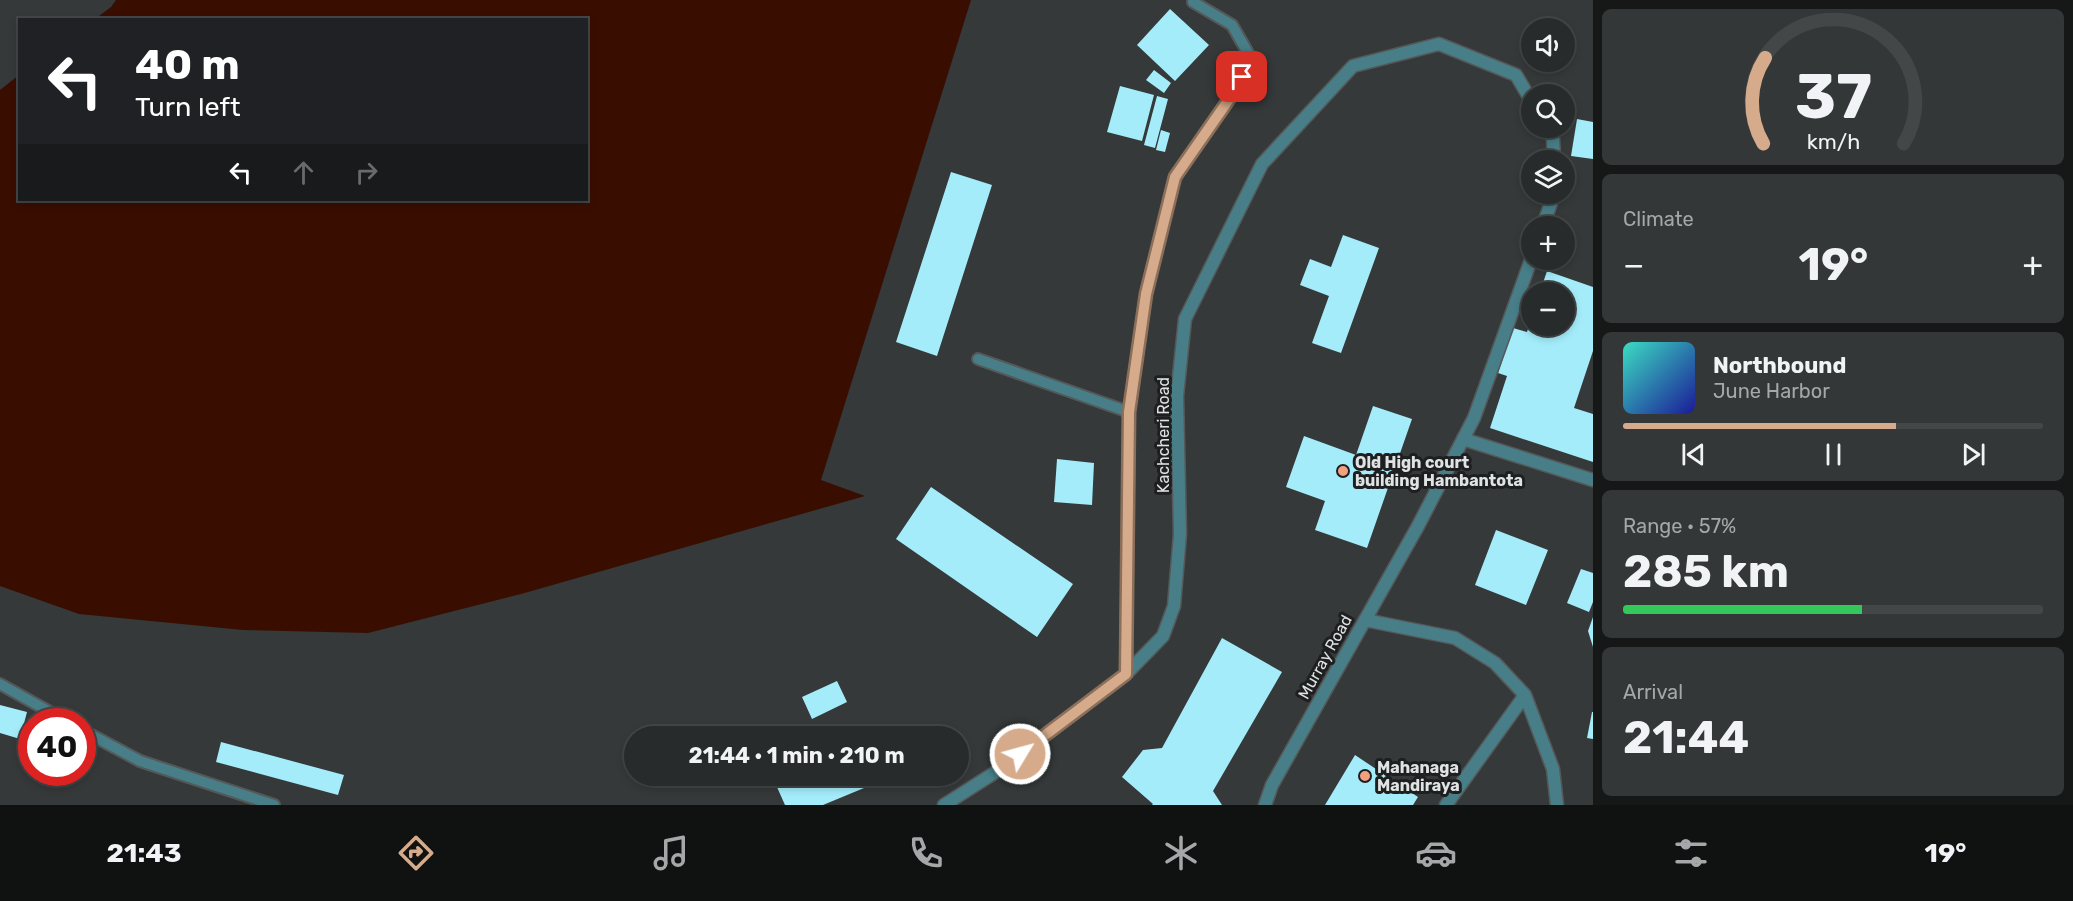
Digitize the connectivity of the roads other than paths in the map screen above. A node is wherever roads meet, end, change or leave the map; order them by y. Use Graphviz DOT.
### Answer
graph roads {
  1 [pos="1192,2"];
  2 [pos="1521,84"];
  3 [pos="1527,270"];
  4 [pos="978,359"];
  5 [pos="1129,412"];
  6 [pos="1463,439"];
  7 [pos="1593,480"];
  8 [pos="1365,620"];
  9 [pos="1126,674"];
  10 [pos="0,684"];
  11 [pos="1525,695"];
  12 [pos="43,708"];
  13 [pos="96,737"];
  14 [pos="274,805"];
  15 [pos="944,805"];
  16 [pos="1265,805"];
  17 [pos="1446,805"];
  18 [pos="1557,805"];
  1 -- 5 [label="lane"];
  2 -- 9 [label="street, Kachcheri Road"];
  3 -- 6 [label="street"];
  4 -- 5 [label="lane"];
  5 -- 9 [label="lane"];
  6 -- 7 [label="street"];
  6 -- 8 [label="street, Murray Road"];
  8 -- 11 [label="street"];
  8 -- 16 [label="street, Murray Road"];
  9 -- 15 [label="street, Kachcheri Road"];
  10 -- 12 [label="lane"];
  11 -- 17 [label="street"];
  11 -- 18 [label="street"];
  13 -- 14 [label="lane"];
}
